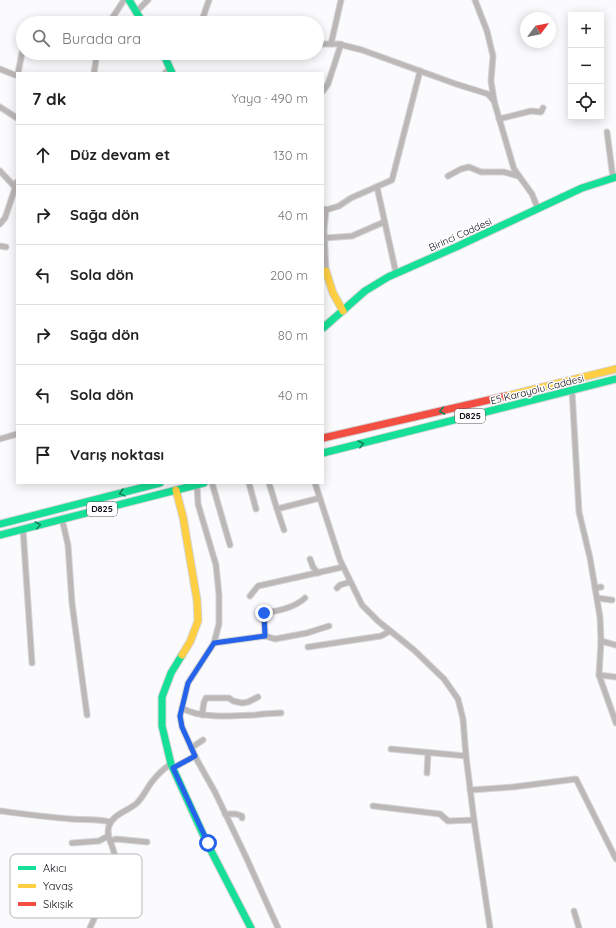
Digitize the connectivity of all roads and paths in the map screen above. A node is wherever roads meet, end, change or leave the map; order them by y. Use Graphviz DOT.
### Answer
graph roads {
  1 [pos="124,0"];
  2 [pos="129,0"];
  3 [pos="148,0"];
  4 [pos="209,0"];
  5 [pos="341,0"];
  6 [pos="475,0"];
  7 [pos="136,12"];
  8 [pos="114,16"];
  9 [pos="139,16"];
  10 [pos="203,16"];
  11 [pos="331,44"];
  12 [pos="341,44"];
  13 [pos="324,45"];
  14 [pos="20,60"];
  15 [pos="96,60"];
  16 [pos="165,60"];
  17 [pos="0,69"];
  18 [pos="169,71"];
  19 [pos="420,71"];
  20 [pos="17,72"];
  21 [pos="94,72"];
  22 [pos="16,74"];
  23 [pos="324,90"];
  24 [pos="494,100"];
  25 [pos="0,107"];
  26 [pos="543,108"];
  27 [pos="16,117"];
  28 [pos="499,119"];
  29 [pos="607,132"];
  30 [pos="0,170"];
  31 [pos="448,176"];
  32 [pos="518,176"];
  33 [pos="615,177"];
  34 [pos="16,184"];
  35 [pos="377,187"];
  36 [pos="538,209"];
  37 [pos="324,210"];
  38 [pos="384,222"];
  39 [pos="0,224"];
  40 [pos="325,238"];
  41 [pos="0,246"];
  42 [pos="6,247"];
  43 [pos="324,270"];
  44 [pos="396,273"];
  45 [pos="343,311"];
  46 [pos="324,327"];
  47 [pos="616,369"];
  48 [pos="616,379"];
  49 [pos="572,390"];
  50 [pos="16,434"];
  51 [pos="324,438"];
  52 [pos="0,439"];
  53 [pos="324,453"];
  54 [pos="156,484"];
  55 [pos="201,484"];
  56 [pos="212,484"];
  57 [pos="249,484"];
  58 [pos="269,484"];
  59 [pos="316,484"];
  60 [pos="176,490"];
  61 [pos="320,498"];
  62 [pos="256,509"];
  63 [pos="277,509"];
  64 [pos="62,519"];
  65 [pos="0,524"];
  66 [pos="23,529"];
  67 [pos="284,530"];
  68 [pos="0,535"];
  69 [pos="230,545"];
  70 [pos="310,559"];
  71 [pos="343,566"];
  72 [pos="318,573"];
  73 [pos="350,582"];
  74 [pos="601,586"];
  75 [pos="337,588"];
  76 [pos="594,588"];
  77 [pos="250,596"];
  78 [pos="305,598"];
  79 [pos="597,598"];
  80 [pos="612,600"];
  81 [pos="329,626"];
  82 [pos="390,630"];
  83 [pos="265,636"];
  84 [pos="601,641"];
  85 [pos="214,643"];
  86 [pos="616,645"];
  87 [pos="308,647"];
  88 [pos="32,663"];
  89 [pos="599,675"];
  90 [pos="616,677"];
  91 [pos="258,697"];
  92 [pos="182,708"];
  93 [pos="281,713"];
  94 [pos="87,715"];
  95 [pos="202,715"];
  96 [pos="616,723"];
  97 [pos="203,740"];
  98 [pos="192,748"];
  99 [pos="390,749"];
  100 [pos="428,752"];
  101 [pos="195,756"];
  102 [pos="466,756"];
  103 [pos="172,766"];
  104 [pos="427,773"];
  105 [pos="470,790"];
  106 [pos="373,806"];
  107 [pos="0,811"];
  108 [pos="225,814"];
  109 [pos="242,818"];
  110 [pos="474,820"];
  111 [pos="110,822"];
  112 [pos="109,839"];
  113 [pos="147,842"];
  114 [pos="72,843"];
  115 [pos="114,854"];
  116 [pos="616,859"];
  117 [pos="574,911"];
  118 [pos="94,918"];
  119 [pos="90,928"];
  120 [pos="251,928"];
  121 [pos="278,928"];
  122 [pos="490,928"];
  123 [pos="579,928"];
  1 -- 8 [label="street"];
  2 -- 7 [label="main road"];
  3 -- 7 [label="street"];
  4 -- 10 [label="street"];
  5 -- 11 [label="street"];
  6 -- 24 [label="street"];
  7 -- 9 [label="main road"];
  11 -- 12 [label="street"];
  11 -- 13 [label="street"];
  12 -- 19 [label="street"];
  12 -- 23 [label="street"];
  14 -- 20 [label="street"];
  15 -- 21 [label="street"];
  16 -- 18 [label="main road"];
  17 -- 22 [label="street"];
  19 -- 24 [label="street"];
  19 -- 35 [label="street"];
  24 -- 28 [label="street"];
  25 -- 27 [label="street"];
  26 -- 28 [label="street"];
  28 -- 32 [label="street"];
  29 -- 33 [label="street"];
  30 -- 34 [label="street"];
  31 -- 32 [label="street"];
  32 -- 36 [label="street"];
  33 -- 36 [label="main road, Birinci Caddesi"];
  34 -- 39 [label="street"];
  35 -- 37 [label="street"];
  35 -- 38 [label="street"];
  36 -- 44 [label="main road, Birinci Caddesi"];
  37 -- 40 [label="street"];
  38 -- 40 [label="street"];
  38 -- 44 [label="street"];
  40 -- 43 [label="street"];
  41 -- 42 [label="street"];
  43 -- 45 [label="main road"];
  44 -- 45 [label="main road, Birinci Caddesi"];
  45 -- 46 [label="main road, Birinci Caddesi"];
  47 -- 51 [label="main road, E5 Karayolu Caddesi / D825, one-way"];
  48 -- 49 [label="main road, E5 Karayolu Caddesi / D825"];
  53 -- 49 [label="main road, E5 Karayolu Caddesi / D825, one-way"];
  49 -- 76 [label="street"];
  50 -- 52 [label="street"];
  54 -- 65 [label="main road, D825, one-way"];
  55 -- 60 [label="main road, D825"];
  55 -- 85 [label="street"];
  56 -- 69 [label="street"];
  57 -- 62 [label="street"];
  58 -- 63 [label="street"];
  59 -- 61 [label="street"];
  60 -- 64 [label="main road, D825"];
  60 -- 103 [label="main road"];
  61 -- 63 [label="street"];
  61 -- 71 [label="street"];
  63 -- 67 [label="street"];
  66 -- 64 [label="main road, D825, one-way"];
  64 -- 94 [label="street"];
  66 -- 68 [label="main road, D825"];
  66 -- 88 [label="street"];
  70 -- 72 [label="street"];
  71 -- 72 [label="street"];
  71 -- 73 [label="street"];
  72 -- 77 [label="street"];
  73 -- 75 [label="street"];
  73 -- 82 [label="street"];
  74 -- 76 [label="street"];
  76 -- 79 [label="street"];
  78 -- 83 [label="street"];
  79 -- 80 [label="street"];
  79 -- 84 [label="street"];
  81 -- 83 [label="street"];
  82 -- 87 [label="street"];
  82 -- 102 [label="street"];
  83 -- 85 [label="street"];
  84 -- 86 [label="street"];
  84 -- 89 [label="street"];
  85 -- 92 [label="street"];
  89 -- 90 [label="street"];
  89 -- 96 [label="street"];
  91 -- 95 [label="street"];
  92 -- 95 [label="street"];
  92 -- 98 [label="street"];
  93 -- 95 [label="street"];
  97 -- 98 [label="street"];
  98 -- 101 [label="street"];
  99 -- 100 [label="street"];
  100 -- 102 [label="street"];
  100 -- 104 [label="street"];
  101 -- 103 [label="street"];
  101 -- 108 [label="street"];
  102 -- 105 [label="street"];
  103 -- 111 [label="street"];
  103 -- 120 [label="main road"];
  105 -- 110 [label="street"];
  105 -- 116 [label="street"];
  106 -- 110 [label="street"];
  107 -- 111 [label="street"];
  108 -- 109 [label="street"];
  108 -- 121 [label="street"];
  110 -- 122 [label="street"];
  111 -- 112 [label="street"];
  112 -- 113 [label="street"];
  112 -- 114 [label="street"];
  112 -- 115 [label="street"];
  117 -- 123 [label="street"];
  118 -- 119 [label="street"];
}
